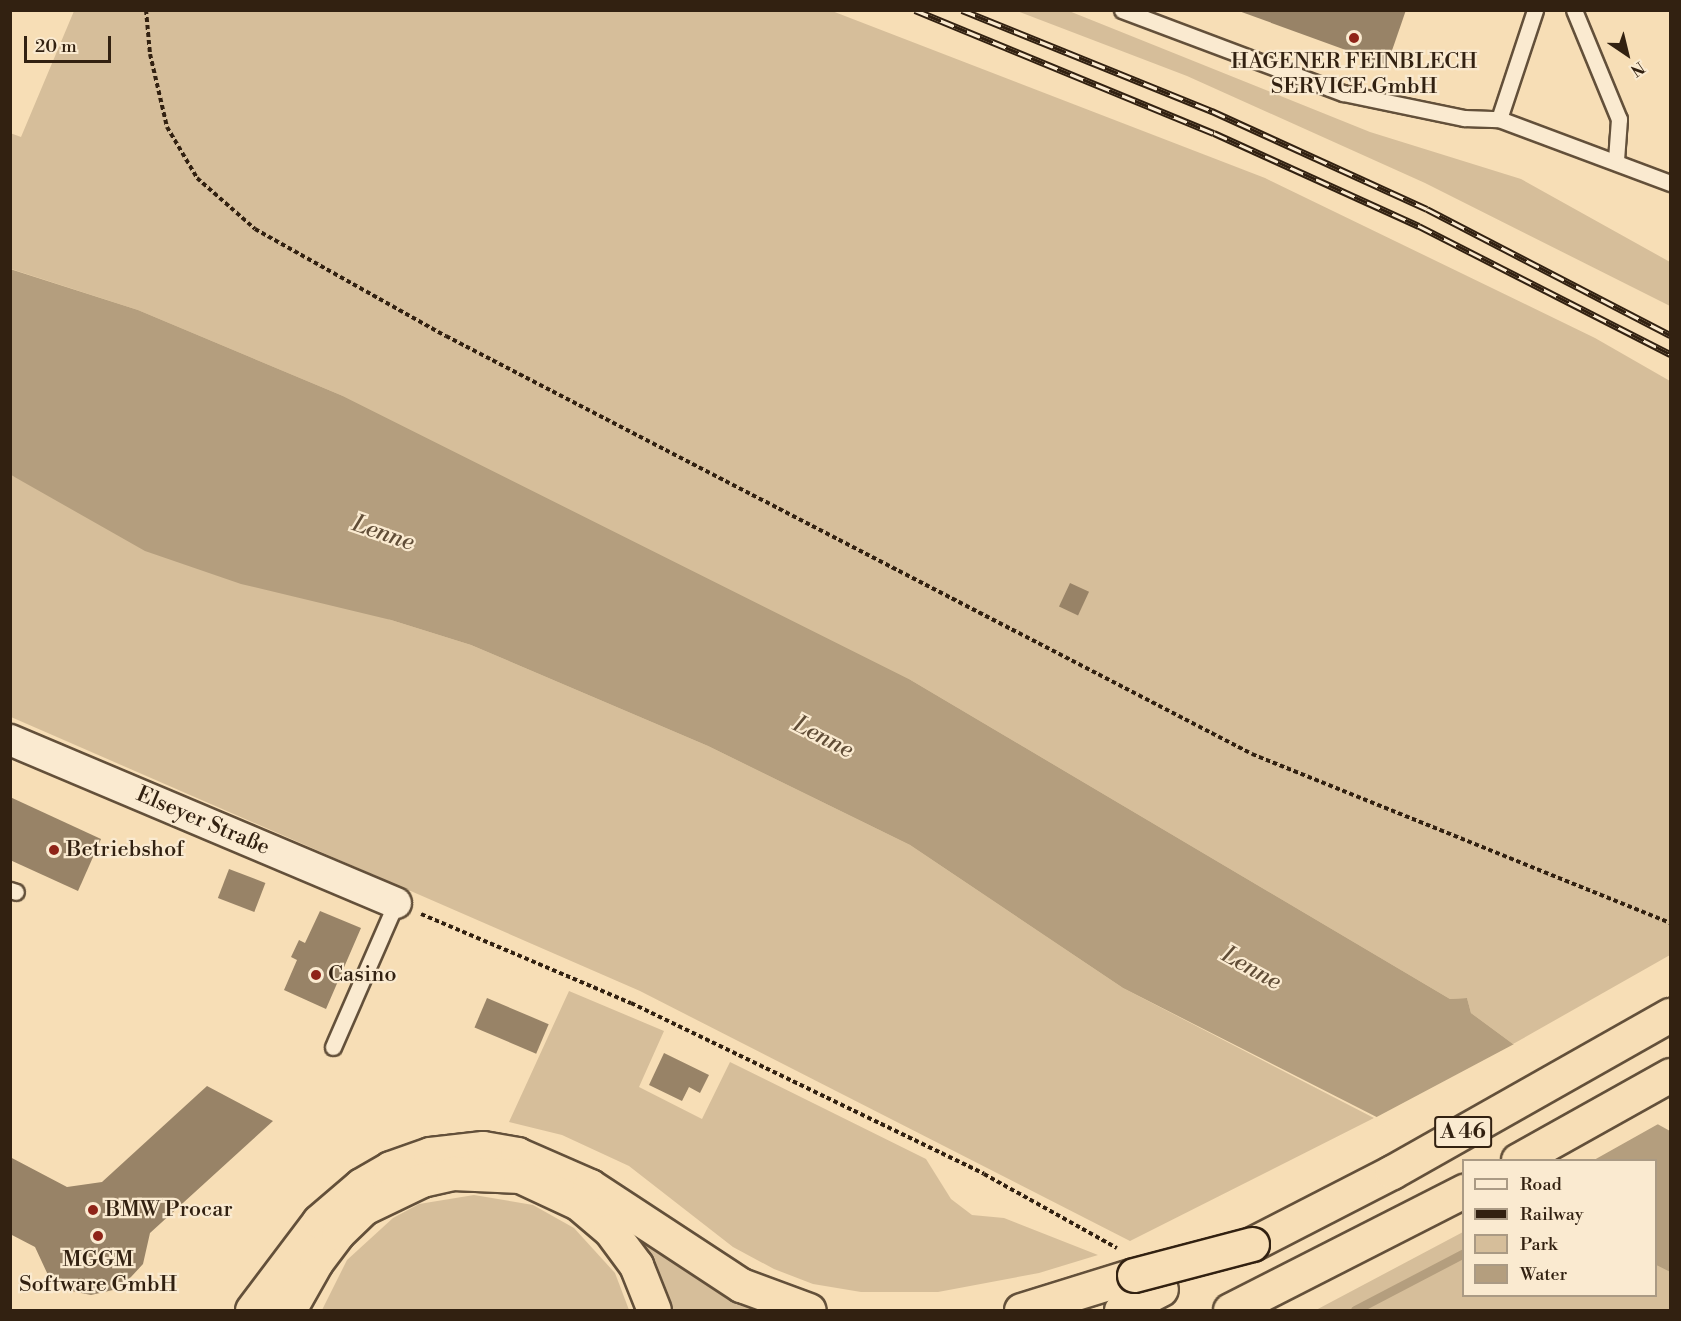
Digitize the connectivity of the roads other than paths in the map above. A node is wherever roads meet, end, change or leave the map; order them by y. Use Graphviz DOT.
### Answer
graph roads {
  1 [pos="1122,10"];
  2 [pos="1536,10"];
  3 [pos="1574,10"];
  4 [pos="1499,119"];
  5 [pos="1616,160"];
  6 [pos="1671,183"];
  7 [pos="10,740"];
  8 [pos="396,903"];
  9 [pos="1671,1015"];
  10 [pos="333,1047"];
  11 [pos="1671,1075"];
  12 [pos="1522,1159"];
  13 [pos="1462,1192"];
  14 [pos="1140,1272"];
  15 [pos="296,1302"];
  16 [pos="252,1311"];
  17 [pos="654,1311"];
  18 [pos="809,1311"];
  19 [pos="1021,1311"];
  20 [pos="1121,1311"];
  21 [pos="1230,1311"];
  1 -- 4 [label="lane"];
  2 -- 4 [label="lane"];
  3 -- 5 [label="lane"];
  4 -- 5 [label="lane"];
  5 -- 6 [label="lane"];
  7 -- 8 [label="street, Elseyer Straße"];
  8 -- 10 [label="lane"];
  9 -- 14 [label="highway, A 46, bridge"];
  11 -- 12 [label="highway, A 46"];
  13 -- 21 [label="highway"];
  14 -- 19 [label="highway"];
  14 -- 20 [label="highway, A 46"];
  15 -- 17 [label="highway"];
  16 -- 18 [label="highway"];
}
